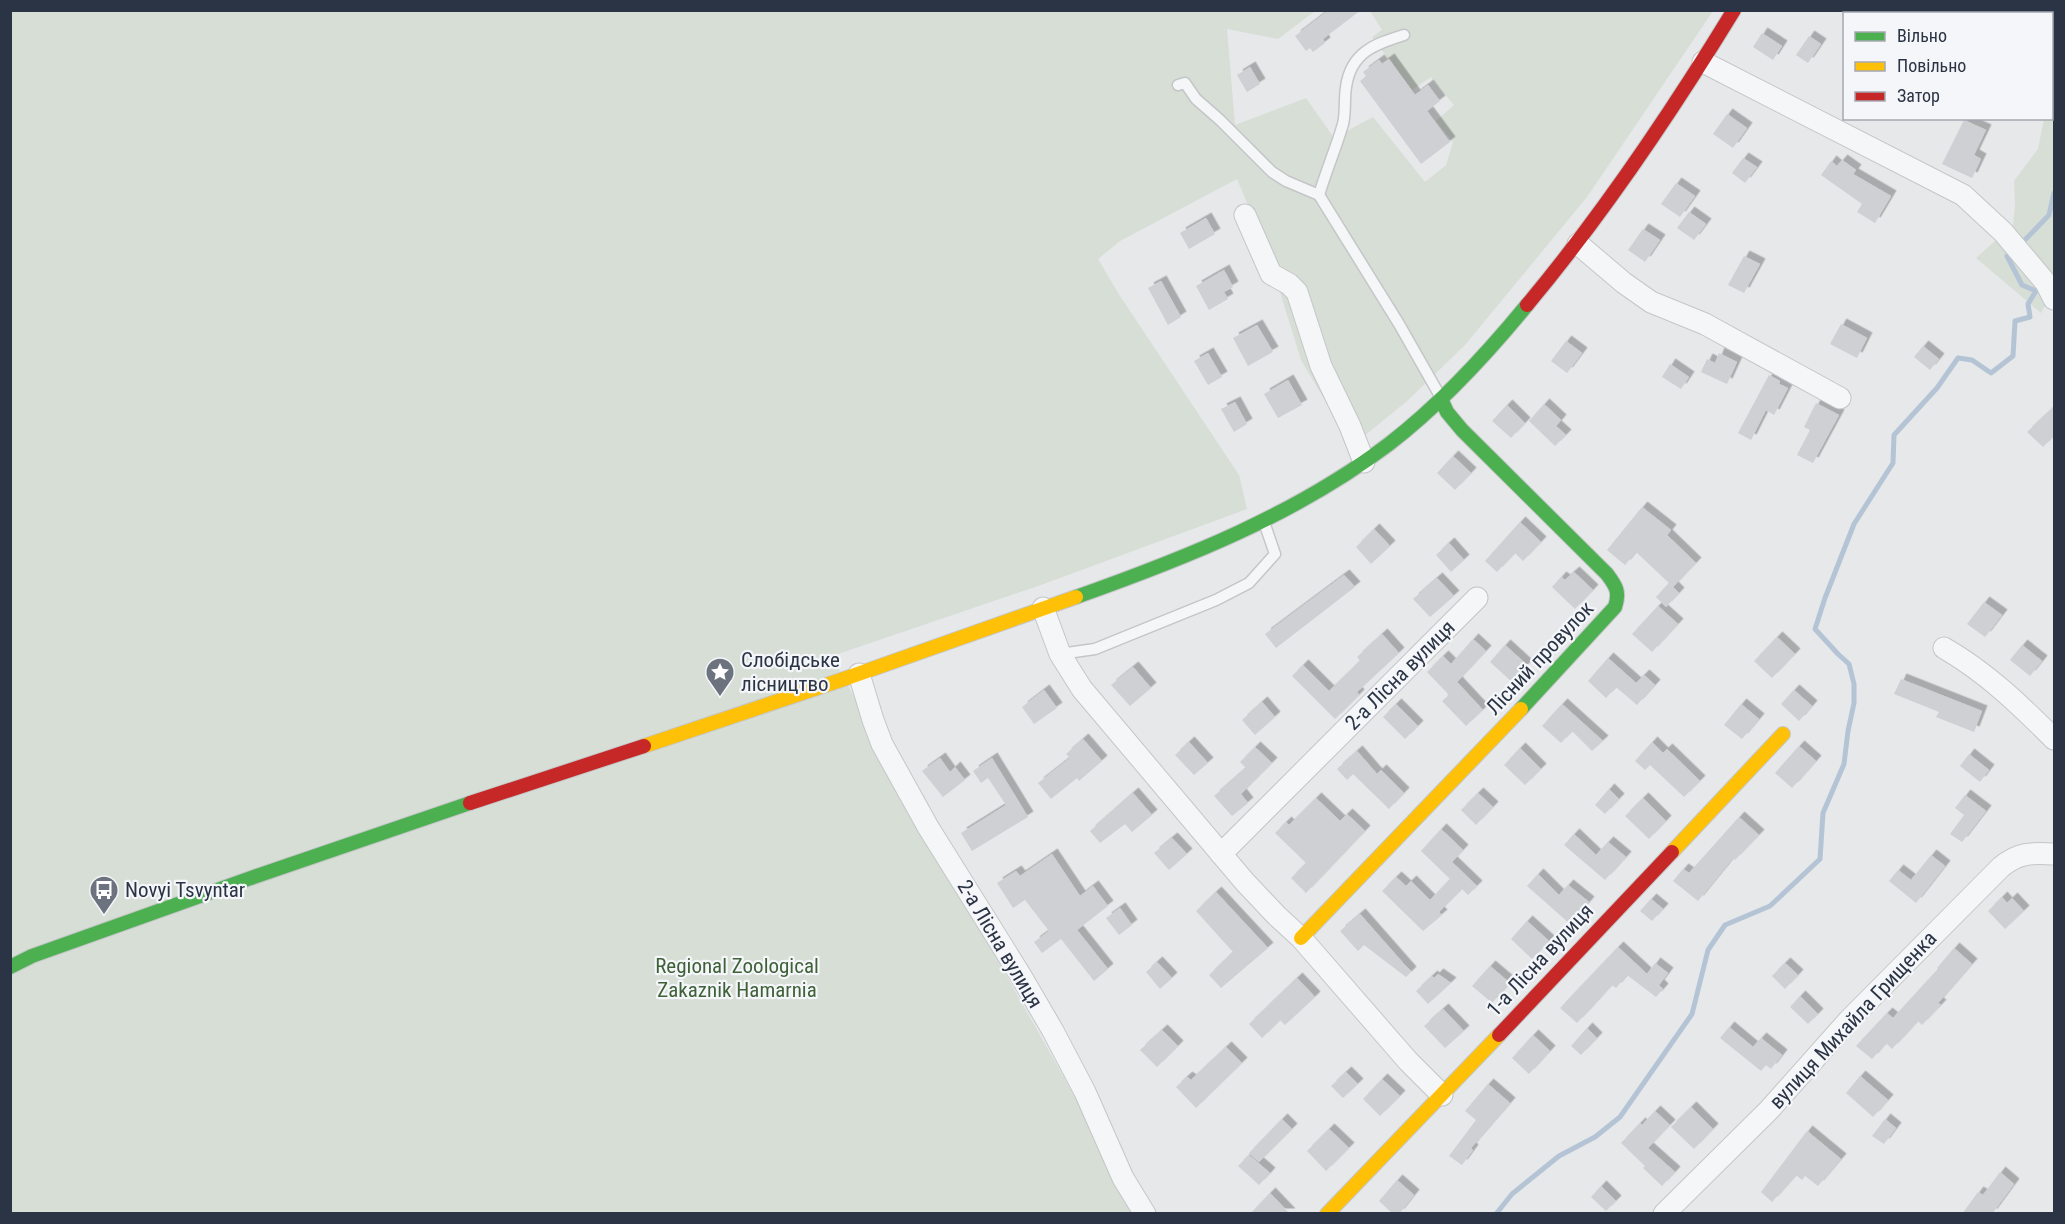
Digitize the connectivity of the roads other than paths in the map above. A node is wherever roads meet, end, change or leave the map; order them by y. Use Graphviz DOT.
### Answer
graph roads {
  1 [pos="1734,10"];
  2 [pos="1404,34"];
  3 [pos="1703,62"];
  4 [pos="1178,86"];
  5 [pos="1319,195"];
  6 [pos="1245,215"];
  7 [pos="1578,244"];
  8 [pos="2052,286"];
  9 [pos="1840,398"];
  10 [pos="1441,399"];
  11 [pos="1364,462"];
  12 [pos="1264,522"];
  13 [pos="1477,598"];
  14 [pos="1043,608"];
  15 [pos="1944,648"];
  16 [pos="1060,654"];
  17 [pos="859,674"];
  18 [pos="1783,734"];
  19 [pos="2055,739"];
  20 [pos="1221,854"];
  21 [pos="2055,854"];
  22 [pos="1301,938"];
  23 [pos="10,967"];
  24 [pos="1442,1095"];
  25 [pos="1145,1214"];
  26 [pos="1327,1214"];
  27 [pos="1664,1214"];
  1 -- 3 [label="street"];
  2 -- 5 [label="lane"];
  3 -- 7 [label="street"];
  3 -- 8 [label="street"];
  4 -- 5 [label="lane"];
  5 -- 10 [label="lane"];
  6 -- 11 [label="street"];
  7 -- 9 [label="street"];
  7 -- 10 [label="street"];
  10 -- 11 [label="street"];
  10 -- 22 [label="street, Лісний провулок"];
  11 -- 12 [label="street"];
  12 -- 14 [label="street"];
  12 -- 16 [label="lane"];
  13 -- 20 [label="street, 2-а Лісна вулиця"];
  14 -- 16 [label="street"];
  14 -- 17 [label="street"];
  15 -- 19 [label="street"];
  16 -- 20 [label="street"];
  17 -- 23 [label="street"];
  17 -- 25 [label="street, 2-а Лісна вулиця"];
  18 -- 24 [label="street, 1-а Лісна вулиця"];
  20 -- 22 [label="street"];
  21 -- 27 [label="street, вулиця Михайла Грищенка"];
  22 -- 24 [label="street"];
  24 -- 26 [label="street, 1-а Лісна вулиця"];
}
